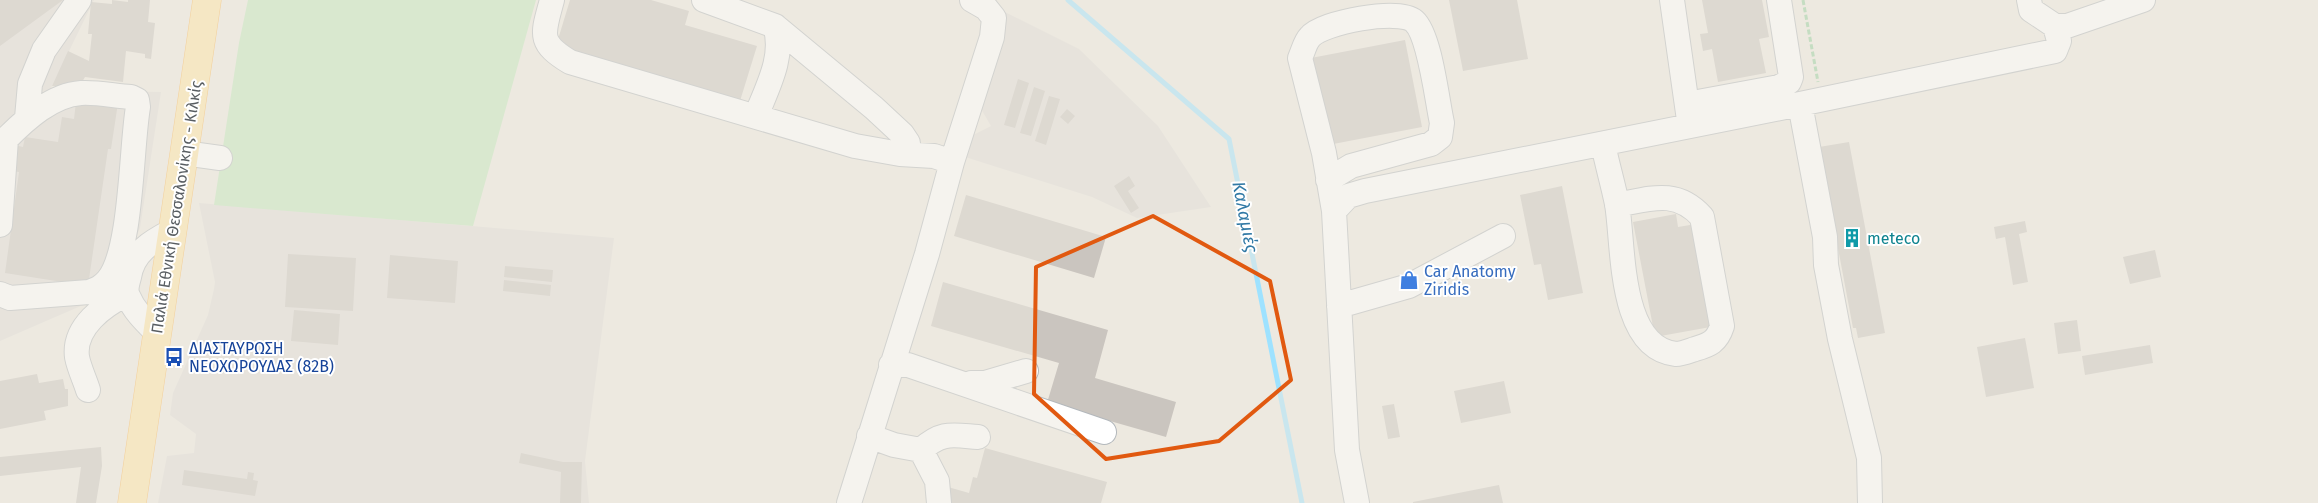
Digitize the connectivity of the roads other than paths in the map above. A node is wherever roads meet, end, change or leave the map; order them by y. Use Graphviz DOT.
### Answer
graph roads {
  1 [pos="79,0"];
  2 [pos="207,0"];
  3 [pos="552,0"];
  4 [pos="704,0"];
  5 [pos="972,0"];
  6 [pos="1672,0"];
  7 [pos="1779,0"];
  8 [pos="2029,0"];
  9 [pos="2144,0"];
  10 [pos="775,26"];
  11 [pos="2057,33"];
  12 [pos="1811,102"];
  13 [pos="1688,115"];
  14 [pos="756,116"];
  15 [pos="27,118"];
  16 [pos="3,137"];
  17 [pos="1603,144"];
  18 [pos="184,153"];
  19 [pos="908,153"];
  20 [pos="220,158"];
  21 [pos="952,162"];
  22 [pos="1328,180"];
  23 [pos="1617,204"];
  24 [pos="1334,211"];
  25 [pos="0,225"];
  26 [pos="172,231"];
  27 [pos="1503,236"];
  28 [pos="123,266"];
  29 [pos="0,294"];
  30 [pos="127,294"];
  31 [pos="1339,306"];
  32 [pos="157,333"];
  33 [pos="891,365"];
  34 [pos="1026,371"];
  35 [pos="962,384"];
  36 [pos="88,390"];
  37 [pos="1104,432"];
  38 [pos="869,436"];
  39 [pos="978,438"];
  40 [pos="921,450"];
  41 [pos="132,503"];
  42 [pos="849,503"];
  43 [pos="940,503"];
  44 [pos="1357,503"];
  45 [pos="1870,503"];
  1 -- 15 [label="street"];
  2 -- 18 [label="main road, Παλιά Εθνική Θεσσαλονίκης - Κιλκίς"];
  3 -- 14 [label="street"];
  4 -- 10 [label="street"];
  5 -- 21 [label="street"];
  6 -- 13 [label="street"];
  7 -- 13 [label="street"];
  8 -- 11 [label="street"];
  9 -- 11 [label="street"];
  10 -- 14 [label="street"];
  10 -- 19 [label="street"];
  11 -- 12 [label="street"];
  12 -- 13 [label="street"];
  12 -- 45 [label="street"];
  13 -- 17 [label="street"];
  14 -- 19 [label="street"];
  15 -- 16 [label="street"];
  15 -- 28 [label="street"];
  16 -- 25 [label="street"];
  17 -- 23 [label="street"];
  17 -- 24 [label="street"];
  18 -- 20 [label="street"];
  18 -- 26 [label="main road, Παλιά Εθνική Θεσσαλονίκης - Κιλκίς"];
  19 -- 21 [label="street"];
  21 -- 33 [label="street"];
  22 -- 22 [label="street"];
  22 -- 24 [label="street"];
  23 -- 23 [label="street"];
  24 -- 31 [label="street"];
  26 -- 28 [label="street"];
  26 -- 32 [label="main road, Παλιά Εθνική Θεσσαλονίκης - Κιλκίς"];
  27 -- 31 [label="street"];
  28 -- 29 [label="street"];
  28 -- 30 [label="street"];
  30 -- 32 [label="street"];
  30 -- 36 [label="street"];
  31 -- 44 [label="street"];
  32 -- 41 [label="main road, Παλιά Εθνική Θεσσαλονίκης - Κιλκίς"];
  33 -- 35 [label="street"];
  33 -- 38 [label="street"];
  34 -- 35 [label="street"];
  35 -- 37 [label="street"];
  38 -- 40 [label="street"];
  38 -- 42 [label="street"];
  39 -- 40 [label="street"];
  40 -- 43 [label="street"];
}
